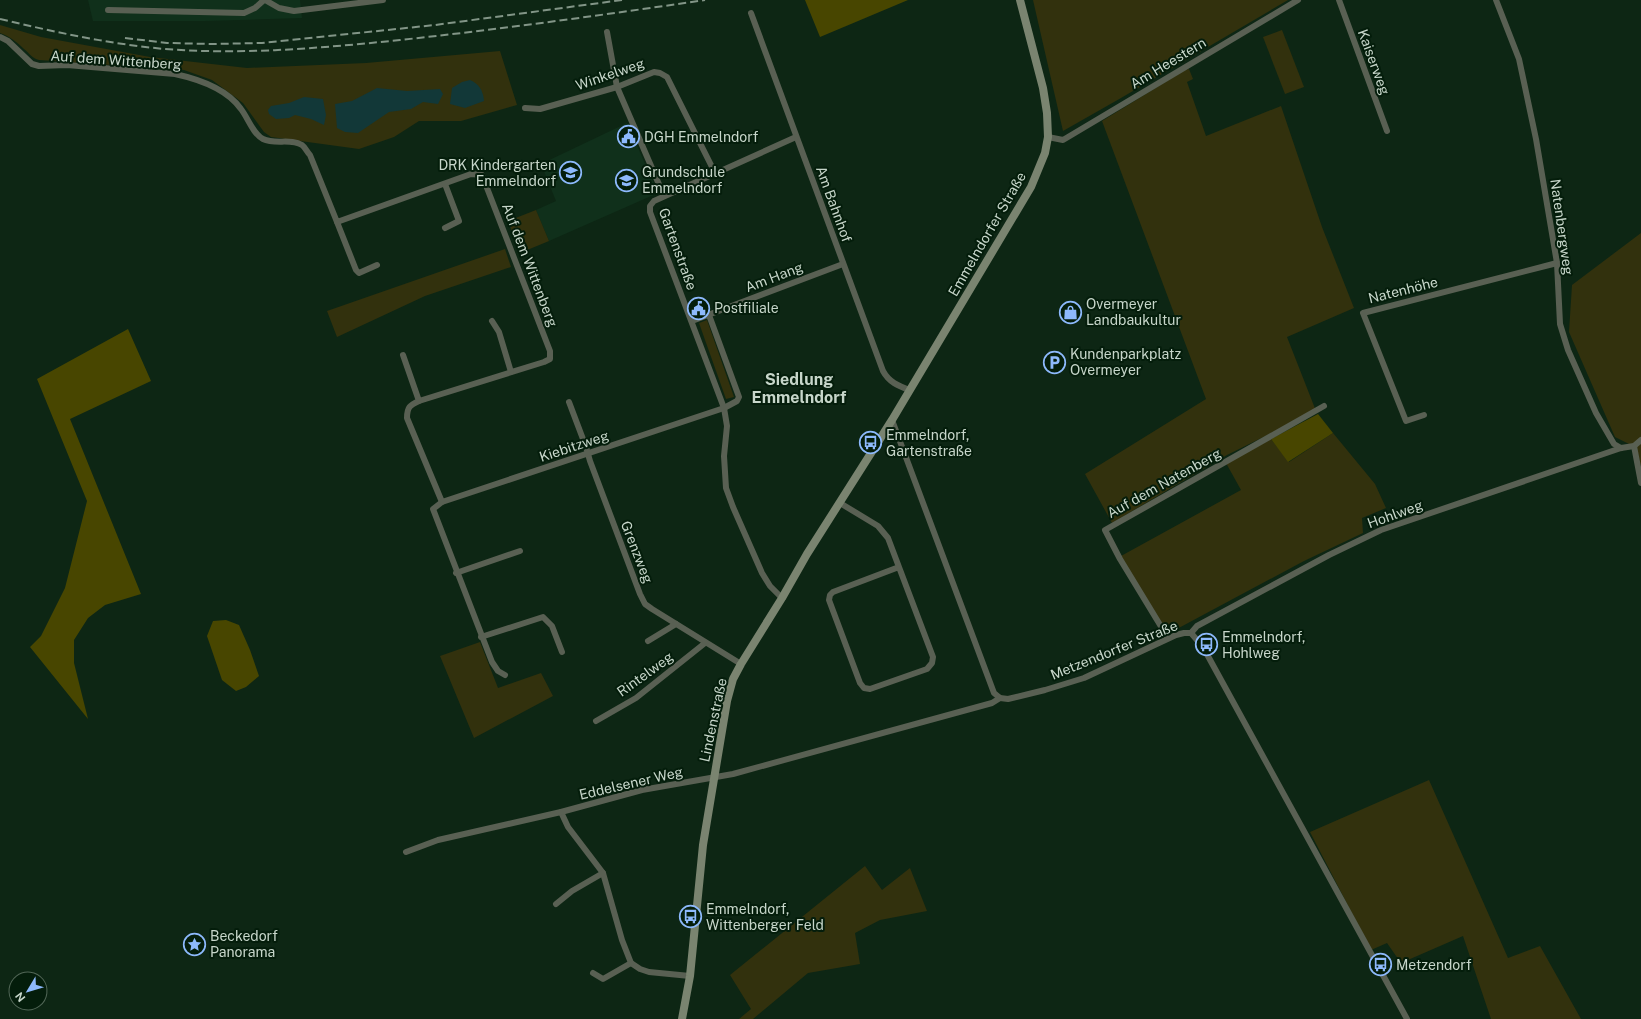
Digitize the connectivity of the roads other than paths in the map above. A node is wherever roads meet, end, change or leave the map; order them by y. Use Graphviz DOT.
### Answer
graph roads {
  1 [pos="264,0"];
  2 [pos="383,0"];
  3 [pos="1020,0"];
  4 [pos="1298,0"];
  5 [pos="1339,0"];
  6 [pos="1496,0"];
  7 [pos="108,10"];
  8 [pos="751,12"];
  9 [pos="607,32"];
  10 [pos="0,37"];
  11 [pos="617,87"];
  12 [pos="525,108"];
  13 [pos="1387,131"];
  14 [pos="796,137"];
  15 [pos="1048,137"];
  16 [pos="715,173"];
  17 [pos="445,184"];
  18 [pos="664,196"];
  19 [pos="336,222"];
  20 [pos="445,228"];
  21 [pos="1558,263"];
  22 [pos="843,264"];
  23 [pos="377,265"];
  24 [pos="709,315"];
  25 [pos="492,321"];
  26 [pos="692,321"];
  27 [pos="403,355"];
  28 [pos="511,372"];
  29 [pos="910,390"];
  30 [pos="420,401"];
  31 [pos="569,402"];
  32 [pos="1324,406"];
  33 [pos="724,408"];
  34 [pos="1424,415"];
  35 [pos="892,420"];
  36 [pos="1641,440"];
  37 [pos="1634,446"];
  38 [pos="1621,448"];
  39 [pos="587,455"];
  40 [pos="1641,483"];
  41 [pos="442,502"];
  42 [pos="840,503"];
  43 [pos="520,551"];
  44 [pos="899,567"];
  45 [pos="456,573"];
  46 [pos="782,598"];
  47 [pos="676,624"];
  48 [pos="1191,633"];
  49 [pos="481,637"];
  50 [pos="1168,638"];
  51 [pos="648,641"];
  52 [pos="706,643"];
  53 [pos="562,652"];
  54 [pos="741,664"];
  55 [pos="505,675"];
  56 [pos="1000,698"];
  57 [pos="596,721"];
  58 [pos="714,779"];
  59 [pos="561,812"];
  60 [pos="406,852"];
  61 [pos="603,873"];
  62 [pos="556,904"];
  63 [pos="631,963"];
  64 [pos="593,973"];
  65 [pos="690,976"];
  66 [pos="682,1019"];
  67 [pos="1407,1019"];
  1 -- 2 [label="street"];
  1 -- 7 [label="street"];
  3 -- 15 [label="street, Emmelndorfer Straße"];
  4 -- 15 [label="street, Am Heestern"];
  5 -- 13 [label="street, Kaiserweg"];
  6 -- 21 [label="street, Natenbergweg"];
  8 -- 14 [label="street, Am Bahnhof"];
  9 -- 11 [label="street"];
  10 -- 19 [label="street, Auf dem Wittenberg"];
  11 -- 12 [label="street, Winkelweg"];
  11 -- 16 [label="street, Winkelweg"];
  11 -- 18 [label="street"];
  14 -- 16 [label="street, Gartenstraße"];
  14 -- 22 [label="street, Am Bahnhof"];
  15 -- 29 [label="street, Emmelndorfer Straße"];
  16 -- 18 [label="street, Gartenstraße"];
  17 -- 19 [label="street, Auf dem Wittenberg"];
  17 -- 20 [label="street"];
  17 -- 28 [label="street, Auf dem Wittenberg"];
  18 -- 26 [label="street, Gartenstraße"];
  19 -- 23 [label="street"];
  21 -- 34 [label="street, Natenhöhe"];
  21 -- 38 [label="street, Natenbergweg"];
  22 -- 24 [label="street, Am Hang"];
  22 -- 29 [label="street, Am Bahnhof"];
  24 -- 26 [label="street, Am Hang"];
  24 -- 33 [label="street"];
  25 -- 28 [label="street"];
  26 -- 33 [label="street, Gartenstraße"];
  27 -- 30 [label="street"];
  28 -- 30 [label="street, Auf dem Wittenberg"];
  29 -- 35 [label="street, Emmelndorfer Straße"];
  30 -- 41 [label="street, Auf dem Wittenberg"];
  31 -- 39 [label="street, Grenzweg"];
  32 -- 50 [label="street, Auf dem Natenberg"];
  33 -- 39 [label="street, Kiebitzweg"];
  33 -- 46 [label="street, Gartenstraße"];
  35 -- 42 [label="street, Lindenstraße"];
  35 -- 56 [label="street"];
  36 -- 37 [label="street"];
  37 -- 38 [label="street, Hohlweg"];
  37 -- 40 [label="street"];
  38 -- 48 [label="street, Hohlweg"];
  39 -- 41 [label="street, Kiebitzweg"];
  39 -- 47 [label="street, Grenzweg"];
  41 -- 45 [label="street, Kiebitzweg"];
  42 -- 44 [label="street"];
  42 -- 46 [label="street, Lindenstraße"];
  43 -- 45 [label="street"];
  44 -- 44 [label="street"];
  45 -- 49 [label="street"];
  46 -- 54 [label="street, Lindenstraße"];
  47 -- 51 [label="street"];
  47 -- 52 [label="street, Grenzweg"];
  48 -- 50 [label="street, Metzendorfer Straße"];
  48 -- 67 [label="street, Metzendorfer Straße"];
  49 -- 53 [label="street"];
  49 -- 55 [label="street"];
  50 -- 56 [label="street, Metzendorfer Straße"];
  52 -- 54 [label="street, Grenzweg"];
  52 -- 57 [label="street, Rintelweg"];
  54 -- 58 [label="street, Lindenstraße"];
  56 -- 58 [label="street, Eddelsener Weg"];
  58 -- 59 [label="street, Eddelsener Weg"];
  58 -- 65 [label="street, Lindenstraße"];
  59 -- 60 [label="street, Eddelsener Weg"];
  59 -- 61 [label="street"];
  61 -- 62 [label="street"];
  61 -- 63 [label="street"];
  63 -- 64 [label="street"];
  63 -- 65 [label="street"];
  65 -- 66 [label="street, Lindenstraße"];
}
